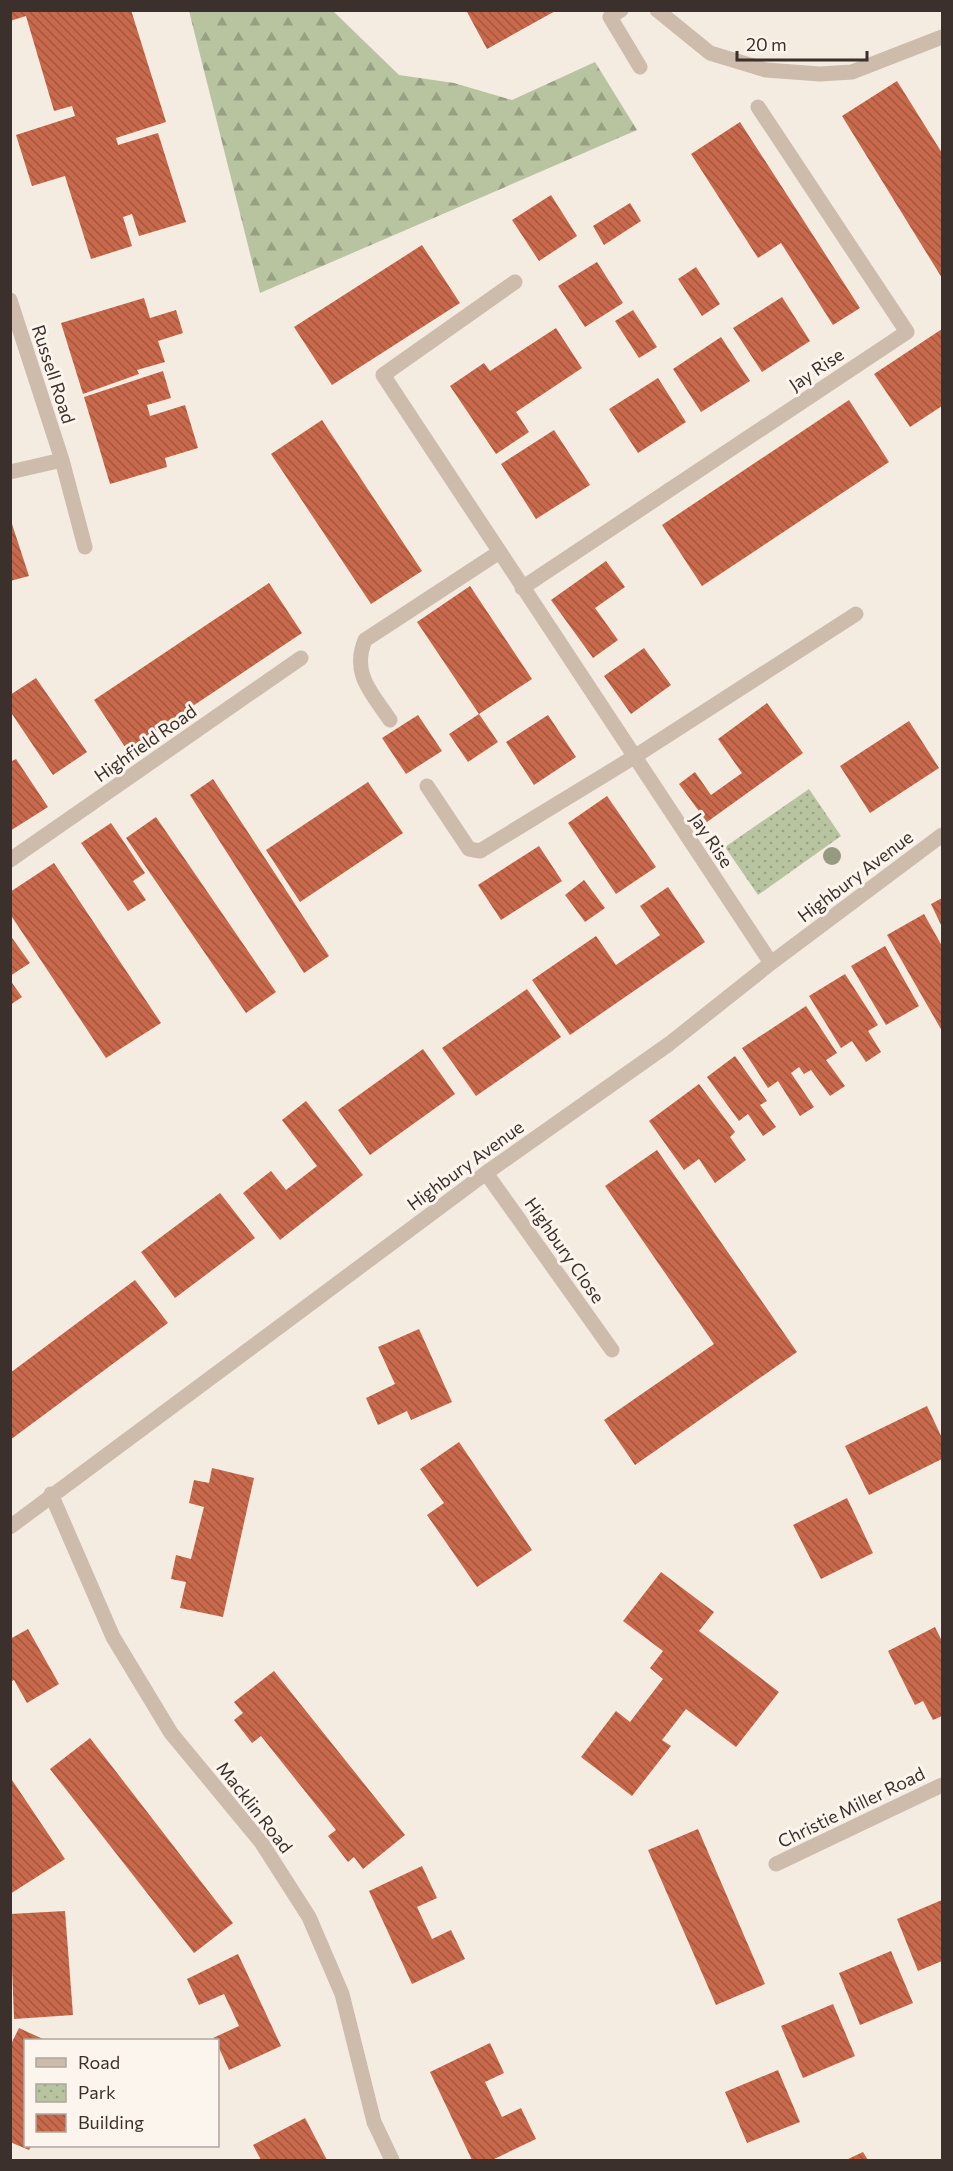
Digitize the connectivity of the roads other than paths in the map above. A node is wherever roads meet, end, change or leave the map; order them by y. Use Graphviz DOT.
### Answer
graph roads {
  1 [pos="621,10"];
  2 [pos="657,10"];
  3 [pos="942,37"];
  4 [pos="640,67"];
  5 [pos="758,108"];
  6 [pos="515,282"];
  7 [pos="10,300"];
  8 [pos="62,460"];
  9 [pos="10,472"];
  10 [pos="85,547"];
  11 [pos="498,553"];
  12 [pos="522,588"];
  13 [pos="856,614"];
  14 [pos="301,658"];
  15 [pos="390,720"];
  16 [pos="634,757"];
  17 [pos="427,786"];
  18 [pos="942,835"];
  19 [pos="10,860"];
  20 [pos="771,963"];
  21 [pos="486,1173"];
  22 [pos="612,1350"];
  23 [pos="51,1494"];
  24 [pos="10,1527"];
  25 [pos="942,1785"];
  26 [pos="776,1864"];
  27 [pos="392,2160"];
  1 -- 4 [label="street"];
  2 -- 3 [label="street"];
  5 -- 12 [label="street, Jay Rise"];
  6 -- 11 [label="street, Jay Rise"];
  7 -- 8 [label="street, Russell Road"];
  8 -- 9 [label="street"];
  8 -- 10 [label="street, Russell Road"];
  11 -- 12 [label="street, Jay Rise"];
  11 -- 15 [label="street"];
  12 -- 16 [label="street, Jay Rise"];
  13 -- 16 [label="street"];
  14 -- 19 [label="street, Highfield Road"];
  16 -- 17 [label="street"];
  16 -- 20 [label="street, Jay Rise"];
  18 -- 20 [label="street, Highbury Avenue"];
  20 -- 21 [label="street, Highbury Avenue"];
  21 -- 22 [label="street, Highbury Close"];
  21 -- 23 [label="street, Highbury Avenue"];
  23 -- 24 [label="street, Highbury Avenue"];
  23 -- 27 [label="street, Macklin Road"];
  25 -- 26 [label="street, Christie Miller Road"];
}
